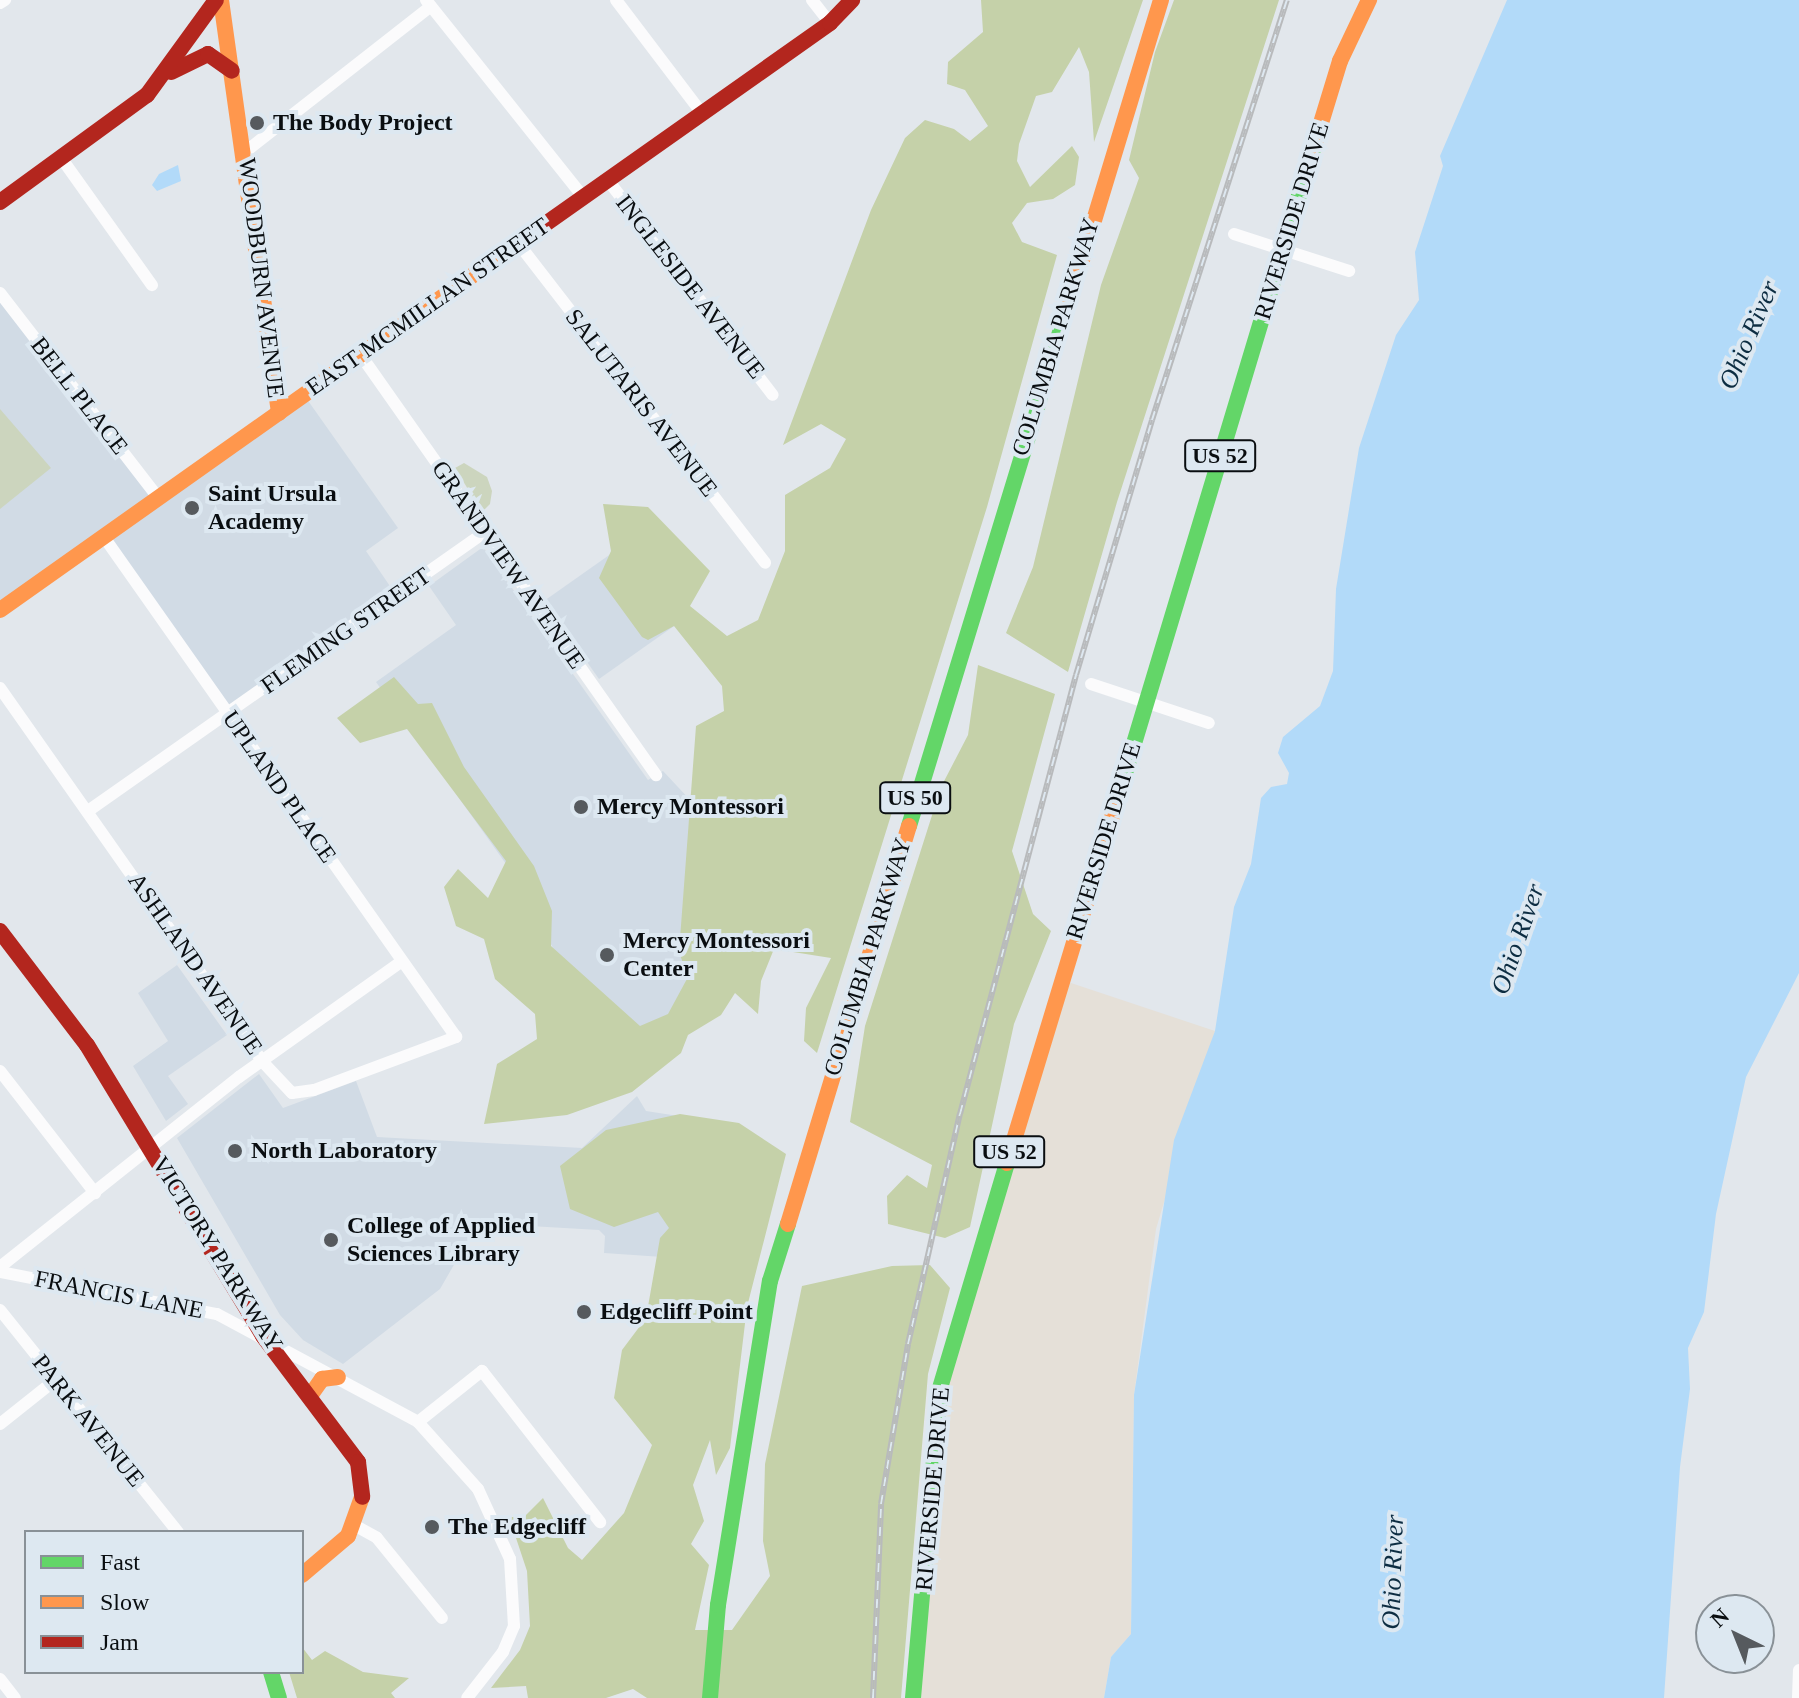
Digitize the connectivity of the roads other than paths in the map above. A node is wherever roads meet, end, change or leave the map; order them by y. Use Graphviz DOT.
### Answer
graph roads {
  1 [pos="219,0"];
  2 [pos="616,0"];
  3 [pos="812,0"];
  4 [pos="852,0"];
  5 [pos="1161,0"];
  6 [pos="1369,0"];
  7 [pos="428,3"];
  8 [pos="830,23"];
  9 [pos="232,71"];
  10 [pos="166,75"];
  11 [pos="701,112"];
  12 [pos="245,152"];
  13 [pos="62,159"];
  14 [pos="607,179"];
  15 [pos="583,197"];
  16 [pos="0,202"];
  17 [pos="1234,234"];
  18 [pos="518,243"];
  19 [pos="1284,250"];
  20 [pos="1349,271"];
  21 [pos="152,285"];
  22 [pos="0,293"];
  23 [pos="360,354"];
  24 [pos="773,395"];
  25 [pos="279,413"];
  26 [pos="159,499"];
  27 [pos="485,532"];
  28 [pos="104,537"];
  29 [pos="765,563"];
  30 [pos="0,610"];
  31 [pos="1091,684"];
  32 [pos="0,688"];
  33 [pos="1147,703"];
  34 [pos="228,714"];
  35 [pos="1209,723"];
  36 [pos="656,775"];
  37 [pos="88,811"];
  38 [pos="0,931"];
  39 [pos="402,961"];
  40 [pos="456,1037"];
  41 [pos="261,1060"];
  42 [pos="0,1071"];
  43 [pos="150,1148"];
  44 [pos="95,1193"];
  45 [pos="0,1270"];
  46 [pos="0,1310"];
  47 [pos="263,1336"];
  48 [pos="338,1377"];
  49 [pos="54,1381"];
  50 [pos="310,1396"];
  51 [pos="418,1422"];
  52 [pos="0,1424"];
  53 [pos="600,1522"];
  54 [pos="354,1525"];
  55 [pos="176,1530"];
  56 [pos="304,1573"];
  57 [pos="442,1618"];
  58 [pos="1799,1670"];
  59 [pos="272,1674"];
  60 [pos="0,1679"];
  61 [pos="15,1698"];
  62 [pos="279,1698"];
  63 [pos="467,1698"];
  64 [pos="710,1698"];
  65 [pos="913,1698"];
  66 [pos="1798,1698"];
  1 -- 9 [label="main road, WOODBURN AVENUE"];
  1 -- 10 [label="main road"];
  2 -- 11 [label="street"];
  3 -- 8 [label="street"];
  4 -- 8 [label="main road, EAST MCMILLAN STREET"];
  5 -- 64 [label="main road, COLUMBIA PARKWAY / US 50"];
  6 -- 19 [label="main road, RIVERSIDE DRIVE / US 52"];
  7 -- 12 [label="street"];
  7 -- 15 [label="street, INGLESIDE AVENUE"];
  8 -- 11 [label="main road, EAST MCMILLAN STREET"];
  9 -- 10 [label="main road"];
  9 -- 12 [label="main road, WOODBURN AVENUE"];
  10 -- 13 [label="main road"];
  11 -- 14 [label="main road, EAST MCMILLAN STREET"];
  12 -- 25 [label="main road, WOODBURN AVENUE"];
  13 -- 16 [label="main road"];
  13 -- 21 [label="street"];
  14 -- 15 [label="main road, EAST MCMILLAN STREET"];
  14 -- 24 [label="street, INGLESIDE AVENUE"];
  15 -- 18 [label="main road, EAST MCMILLAN STREET"];
  17 -- 19 [label="street"];
  18 -- 23 [label="main road, EAST MCMILLAN STREET"];
  18 -- 29 [label="street, SALUTARIS AVENUE"];
  19 -- 20 [label="street"];
  19 -- 33 [label="main road, RIVERSIDE DRIVE / US 52"];
  22 -- 26 [label="street, BELL PLACE"];
  23 -- 25 [label="main road, EAST MCMILLAN STREET"];
  23 -- 27 [label="street, GRANDVIEW AVENUE"];
  25 -- 26 [label="main road, EAST MCMILLAN STREET"];
  26 -- 28 [label="main road, EAST MCMILLAN STREET"];
  27 -- 34 [label="street, FLEMING STREET"];
  27 -- 36 [label="street, GRANDVIEW AVENUE"];
  28 -- 30 [label="main road, EAST MCMILLAN STREET"];
  28 -- 34 [label="street, UPLAND PLACE"];
  31 -- 33 [label="street"];
  32 -- 37 [label="street, ASHLAND AVENUE"];
  33 -- 35 [label="street"];
  33 -- 65 [label="main road, RIVERSIDE DRIVE / US 52"];
  34 -- 37 [label="street, FLEMING STREET"];
  34 -- 39 [label="street, UPLAND PLACE"];
  37 -- 41 [label="street, ASHLAND AVENUE"];
  38 -- 43 [label="main road, VICTORY PARKWAY"];
  39 -- 40 [label="street, UPLAND PLACE"];
  39 -- 41 [label="street"];
  40 -- 41 [label="street, ASHLAND AVENUE"];
  41 -- 43 [label="street"];
  42 -- 44 [label="street"];
  43 -- 44 [label="street"];
  43 -- 47 [label="main road, VICTORY PARKWAY"];
  44 -- 45 [label="street"];
  45 -- 47 [label="street, FRANCIS LANE"];
  46 -- 49 [label="street, PARK AVENUE"];
  47 -- 48 [label="street, FRANCIS LANE"];
  47 -- 50 [label="main road, VICTORY PARKWAY"];
  48 -- 50 [label="main road"];
  48 -- 51 [label="street, FRANCIS LANE"];
  49 -- 52 [label="street"];
  49 -- 55 [label="street, PARK AVENUE"];
  50 -- 54 [label="main road, VICTORY PARKWAY"];
  51 -- 53 [label="street"];
  51 -- 63 [label="street, FRANCIS LANE"];
  54 -- 56 [label="main road"];
  54 -- 57 [label="street"];
  58 -- 66 [label="street"];
  59 -- 62 [label="main road"];
  60 -- 61 [label="street"];
}
